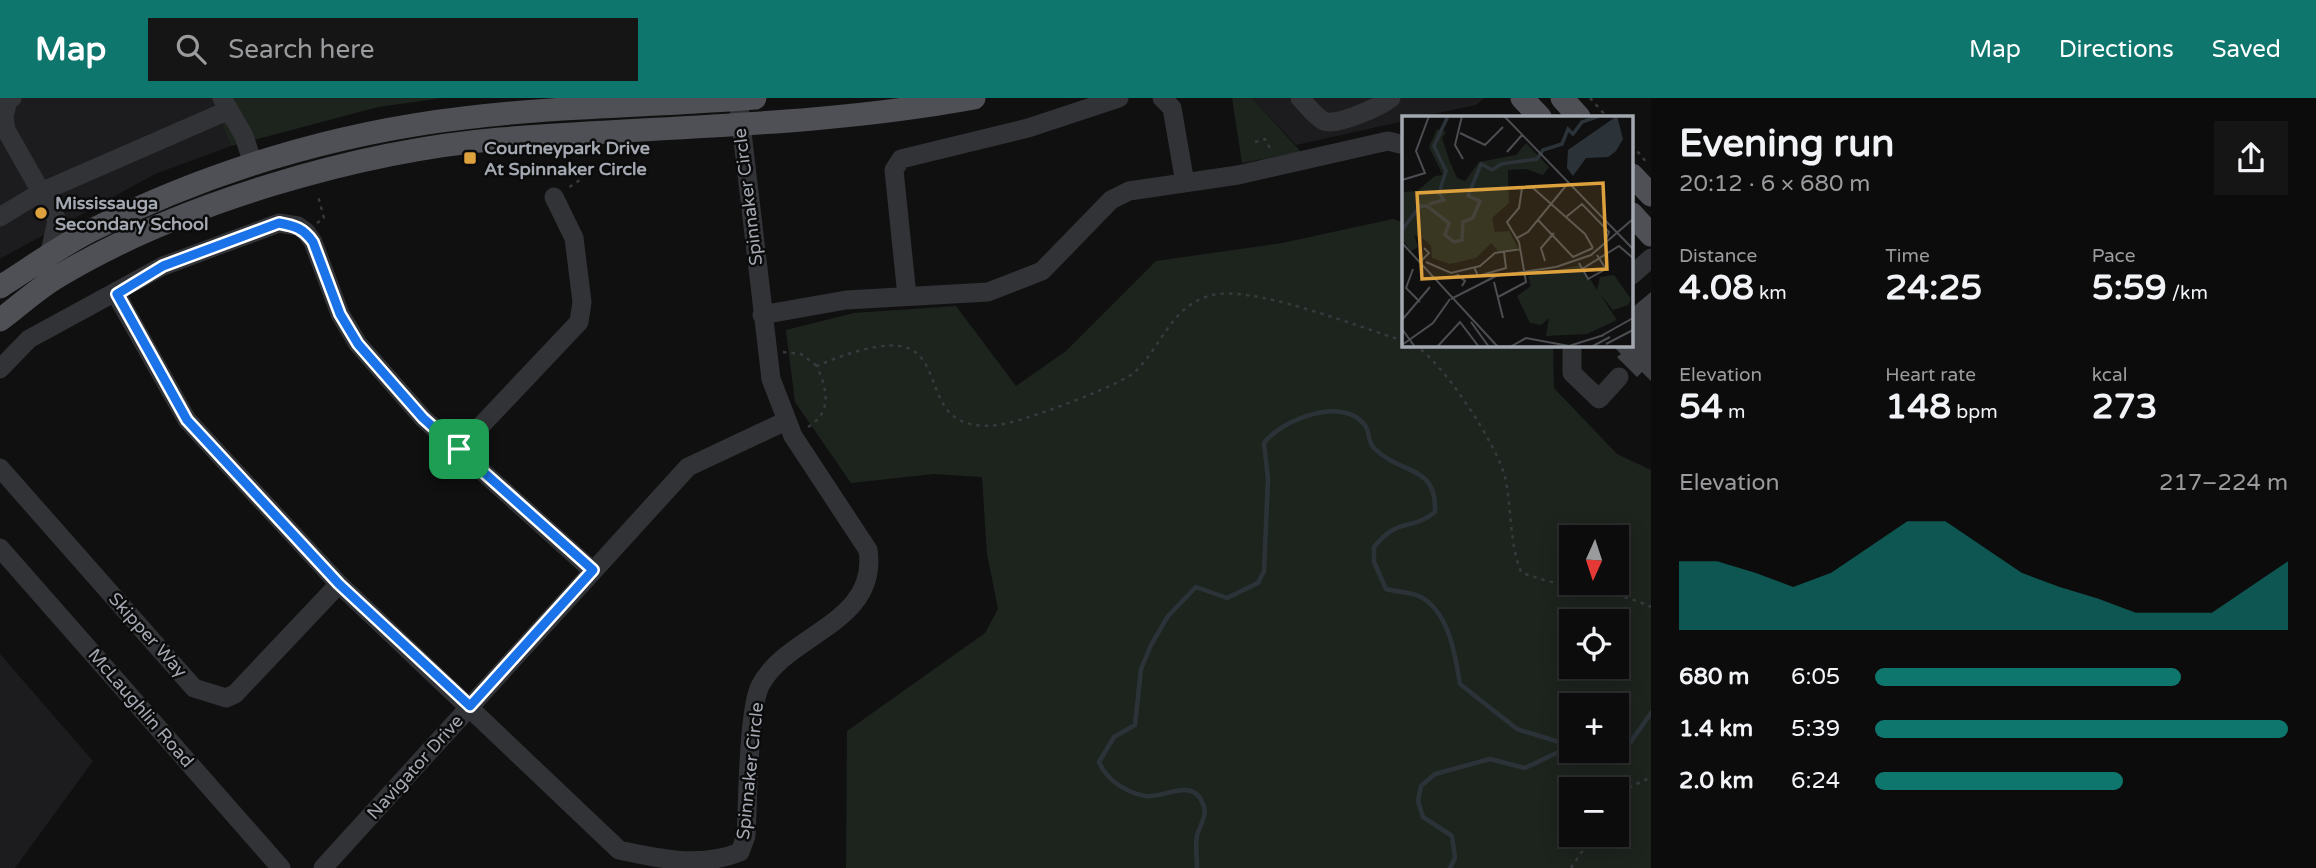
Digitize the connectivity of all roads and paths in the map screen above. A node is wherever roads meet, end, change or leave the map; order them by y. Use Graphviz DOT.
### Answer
graph roads {
  1 [pos="12,98"];
  2 [pos="744,98"];
  3 [pos="974,98"];
  4 [pos="1119,98"];
  5 [pos="1162,98"];
  6 [pos="1300,98"];
  7 [pos="1391,98"];
  8 [pos="1522,98"];
  9 [pos="1562,98"];
  10 [pos="1590,98"];
  11 [pos="225,104"];
  12 [pos="1366,104"];
  13 [pos="1539,116"];
  14 [pos="1578,116"];
  15 [pos="1606,116"];
  16 [pos="739,126"];
  17 [pos="1255,142"];
  18 [pos="1402,144"];
  19 [pos="1633,146"];
  20 [pos="563,156"];
  21 [pos="253,164"];
  22 [pos="1280,165"];
  23 [pos="1651,167"];
  24 [pos="1633,176"];
  25 [pos="1185,183"];
  26 [pos="261,190"];
  27 [pos="41,192"];
  28 [pos="1651,195"];
  29 [pos="318,196"];
  30 [pos="554,197"];
  31 [pos="1633,215"];
  32 [pos="0,217"];
  33 [pos="57,220"];
  34 [pos="89,232"];
  35 [pos="306,232"];
  36 [pos="1651,235"];
  37 [pos="49,257"];
  38 [pos="1651,258"];
  39 [pos="1633,274"];
  40 [pos="0,287"];
  41 [pos="117,294"];
  42 [pos="907,296"];
  43 [pos="762,316"];
  44 [pos="0,320"];
  45 [pos="1402,340"];
  46 [pos="1416,346"];
  47 [pos="1572,346"];
  48 [pos="766,349"];
  49 [pos="817,366"];
  50 [pos="0,369"];
  51 [pos="1619,377"];
  52 [pos="790,428"];
  53 [pos="459,449"];
  54 [pos="0,468"];
  55 [pos="0,548"];
  56 [pos="593,570"];
  57 [pos="339,584"];
  58 [pos="1651,607"];
  59 [pos="470,706"];
  60 [pos="1651,777"];
  61 [pos="1629,788"];
  62 [pos="1585,847"];
  63 [pos="281,868"];
  64 [pos="323,868"];
  65 [pos="1571,868"];
  1 -- 27 [label="street"];
  2 -- 16 [label="street, Spinnaker Circle"];
  2 -- 21 [label="main road"];
  3 -- 16 [label="main road"];
  4 -- 42 [label="street"];
  5 -- 25 [label="street"];
  6 -- 12 [label="street"];
  7 -- 12 [label="street"];
  8 -- 13 [label="main road"];
  9 -- 14 [label="main road"];
  10 -- 15 [label="path"];
  11 -- 21 [label="street"];
  11 -- 27 [label="street"];
  16 -- 26 [label="main road"];
  16 -- 43 [label="street, Spinnaker Circle"];
  17 -- 22 [label="path"];
  18 -- 22 [label="street"];
  19 -- 23 [label="path"];
  20 -- 30 [label="path"];
  21 -- 26 [label="main road"];
  21 -- 34 [label="main road"];
  22 -- 25 [label="street"];
  24 -- 28 [label="main road"];
  25 -- 42 [label="street"];
  26 -- 44 [label="main road"];
  27 -- 32 [label="street"];
  27 -- 33 [label="street"];
  29 -- 35 [label="path"];
  30 -- 53 [label="street"];
  31 -- 36 [label="main road"];
  33 -- 34 [label="street"];
  33 -- 37 [label="street"];
  34 -- 37 [label="main road"];
  35 -- 41 [label="street"];
  35 -- 53 [label="street"];
  37 -- 40 [label="main road"];
  38 -- 39 [label="street"];
  41 -- 50 [label="street"];
  41 -- 57 [label="street"];
  42 -- 43 [label="street"];
  43 -- 48 [label="street, Spinnaker Circle"];
  45 -- 49 [label="path"];
  46 -- 58 [label="path"];
  47 -- 51 [label="street"];
  48 -- 49 [label="path"];
  48 -- 52 [label="street, Spinnaker Circle"];
  49 -- 52 [label="path"];
  52 -- 56 [label="street, Navigator Drive"];
  52 -- 59 [label="street, Spinnaker Circle"];
  53 -- 56 [label="street"];
  54 -- 57 [label="street, Skipper Way"];
  55 -- 63 [label="street, McLaughlin Road"];
  56 -- 59 [label="street, Navigator Drive"];
  57 -- 59 [label="street"];
  59 -- 64 [label="street, Navigator Drive"];
  60 -- 61 [label="path"];
  62 -- 65 [label="path"];
}
